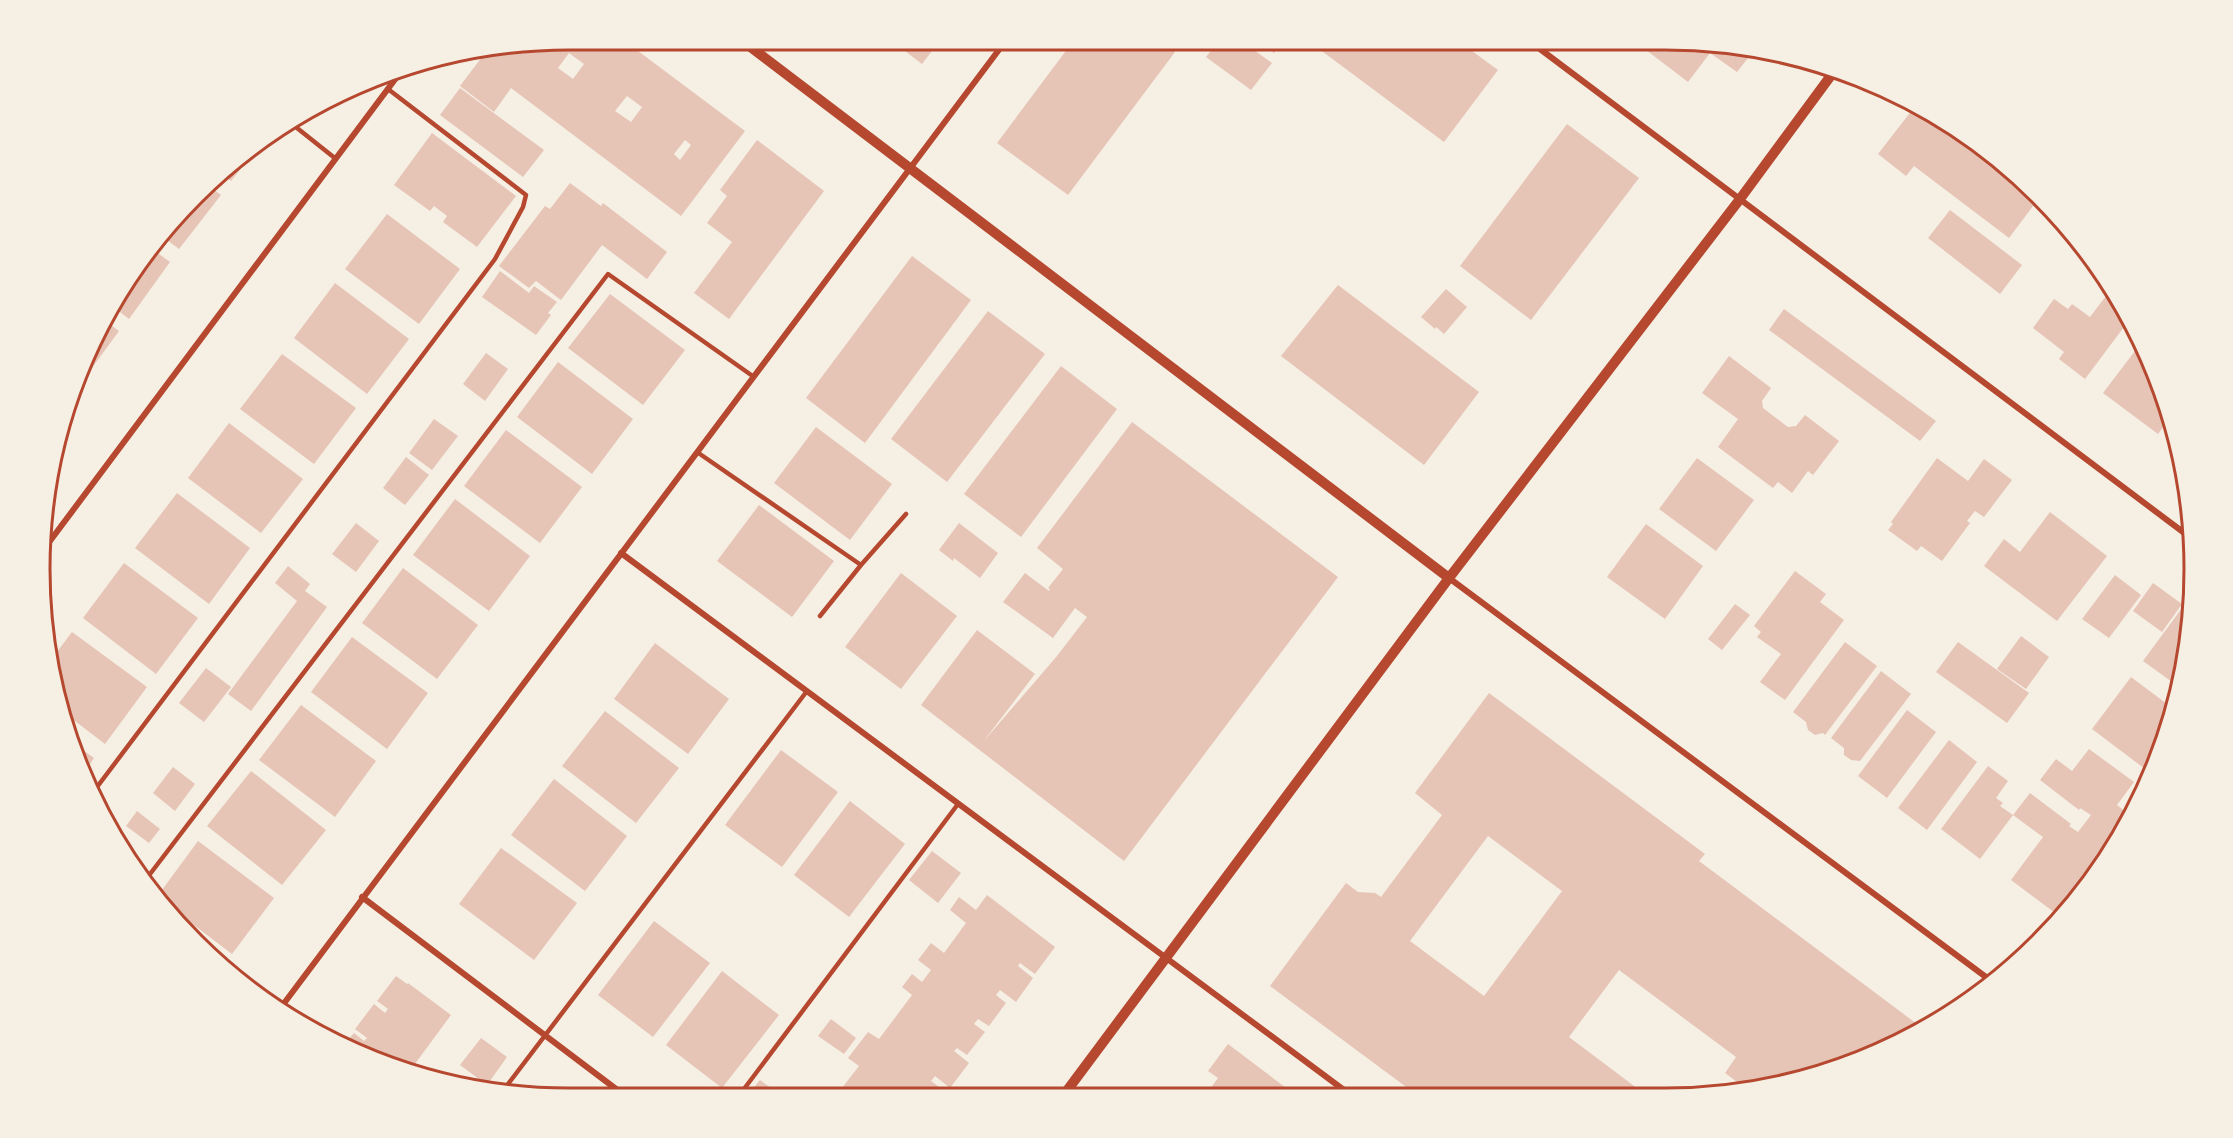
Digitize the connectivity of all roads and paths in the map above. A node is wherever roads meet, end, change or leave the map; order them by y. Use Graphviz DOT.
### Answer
graph roads {
  1 [pos="755,50"];
  2 [pos="999,50"];
  3 [pos="1541,50"];
  4 [pos="1830,77"];
  5 [pos="395,80"];
  6 [pos="388,89"];
  7 [pos="296,127"];
  8 [pos="336,159"];
  9 [pos="911,167"];
  10 [pos="1740,199"];
  11 [pos="754,377"];
  12 [pos="697,452"];
  13 [pos="906,514"];
  14 [pos="2182,531"];
  15 [pos="51,540"];
  16 [pos="621,553"];
  17 [pos="861,565"];
  18 [pos="1449,578"];
  19 [pos="820,616"];
  20 [pos="807,691"];
  21 [pos="97,787"];
  22 [pos="958,804"];
  23 [pos="149,875"];
  24 [pos="362,897"];
  25 [pos="1167,958"];
  26 [pos="1986,977"];
  27 [pos="284,1003"];
  28 [pos="545,1035"];
  29 [pos="508,1085"];
  30 [pos="615,1088"];
  31 [pos="745,1088"];
  32 [pos="1068,1088"];
  33 [pos="1343,1088"];
  1 -- 9 [label="street"];
  2 -- 9 [label="street"];
  3 -- 10 [label="street"];
  4 -- 10 [label="street"];
  5 -- 6 [label="street"];
  6 -- 8 [label="street"];
  6 -- 21 [label="lane"];
  7 -- 8 [label="lane"];
  8 -- 15 [label="street"];
  9 -- 11 [label="street"];
  9 -- 18 [label="street"];
  10 -- 14 [label="street"];
  10 -- 18 [label="street"];
  11 -- 12 [label="street"];
  11 -- 23 [label="lane"];
  12 -- 16 [label="street"];
  12 -- 17 [label="lane"];
  13 -- 17 [label="lane"];
  16 -- 20 [label="street"];
  16 -- 24 [label="street"];
  17 -- 19 [label="lane"];
  18 -- 25 [label="street"];
  18 -- 26 [label="street"];
  20 -- 22 [label="street"];
  20 -- 28 [label="lane"];
  22 -- 25 [label="street"];
  22 -- 31 [label="lane"];
  24 -- 27 [label="street"];
  24 -- 28 [label="street"];
  25 -- 32 [label="street"];
  25 -- 33 [label="street"];
  28 -- 29 [label="lane"];
  28 -- 30 [label="street"];
}
